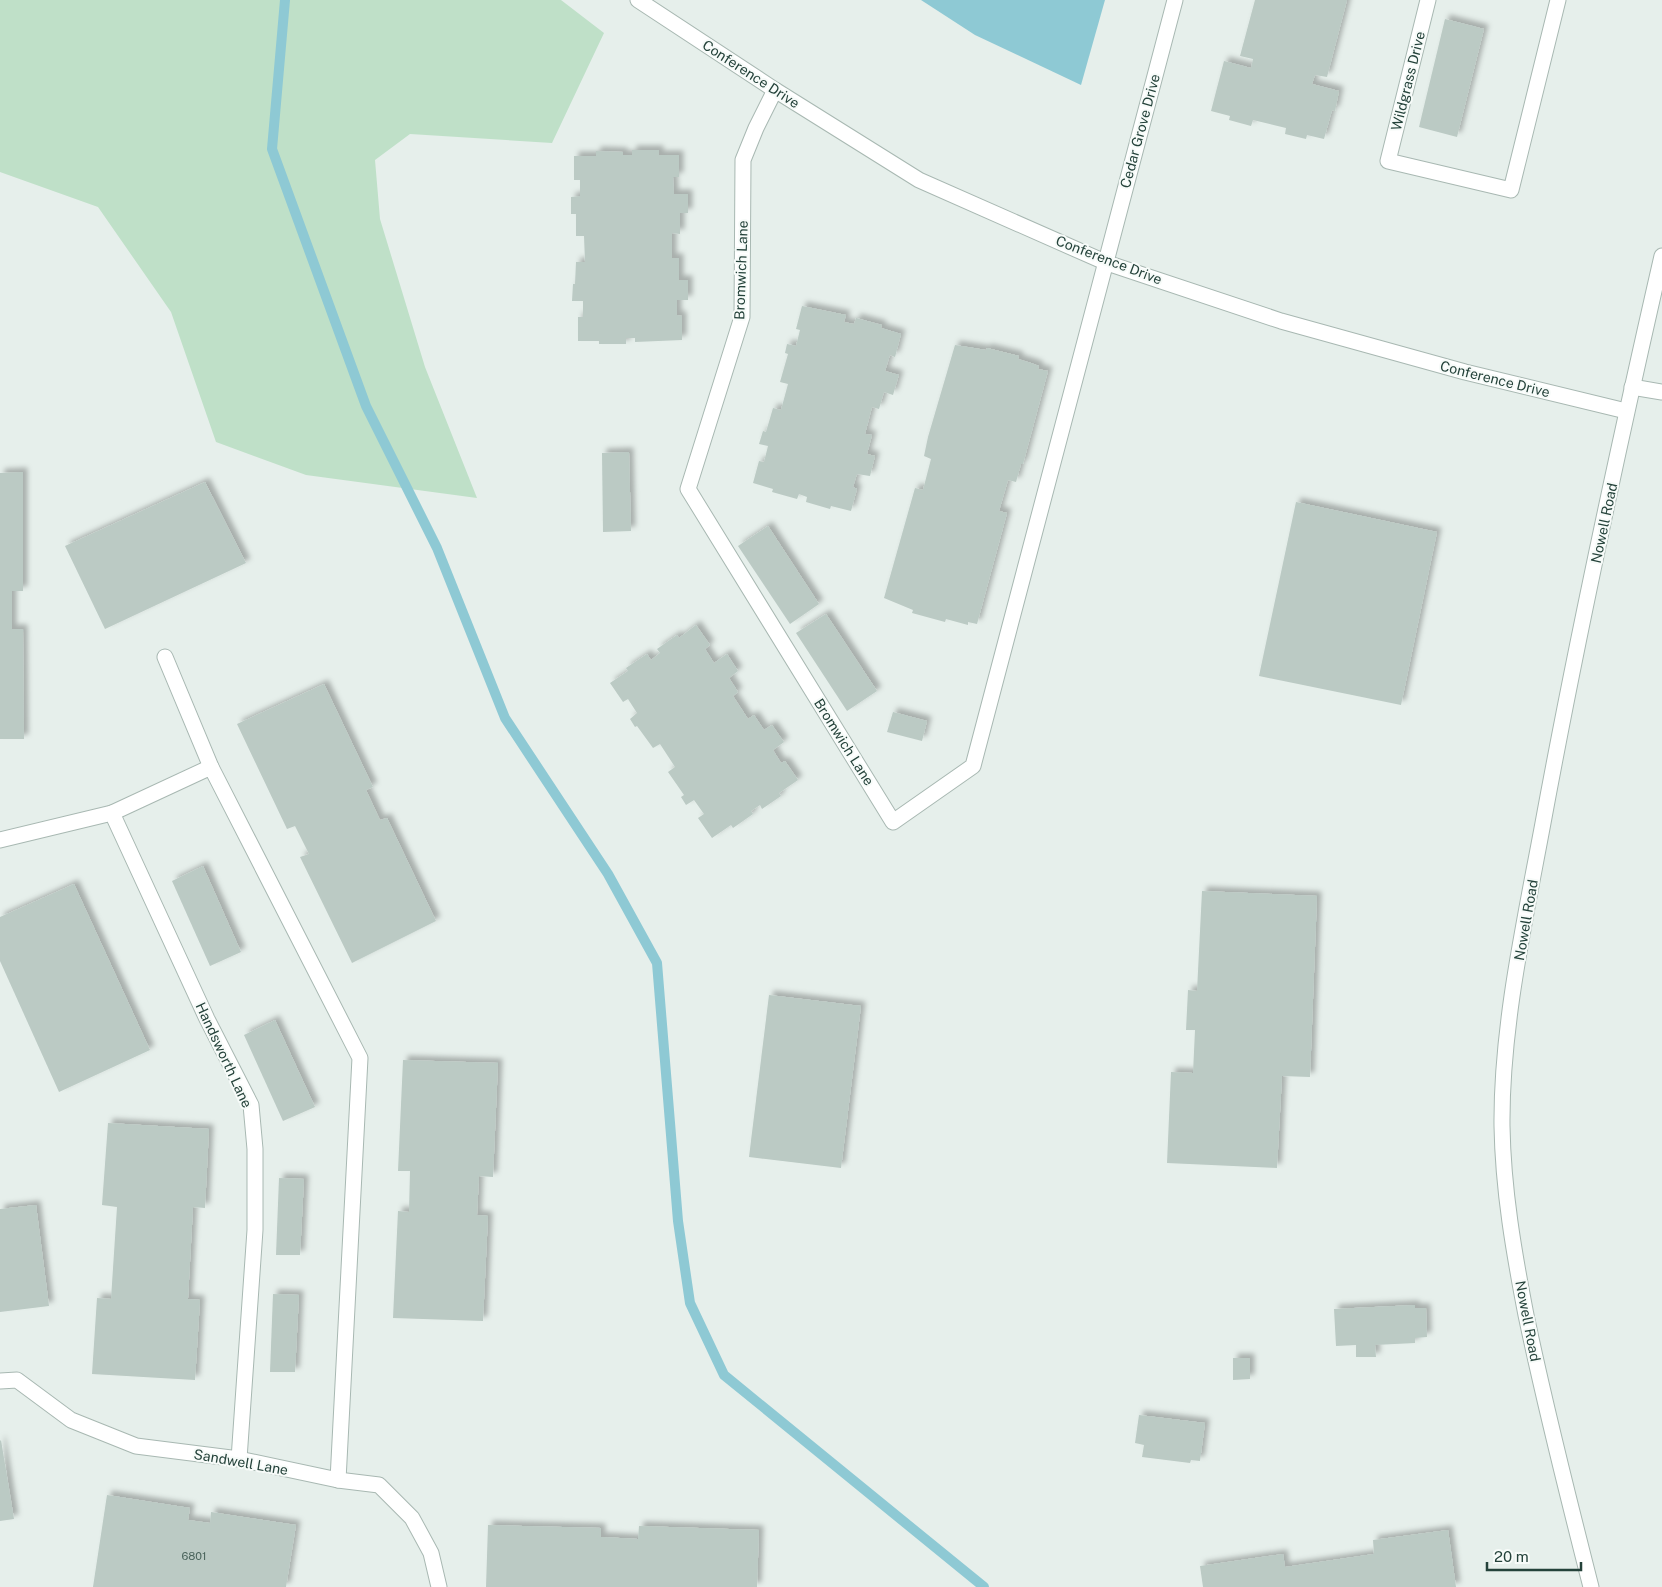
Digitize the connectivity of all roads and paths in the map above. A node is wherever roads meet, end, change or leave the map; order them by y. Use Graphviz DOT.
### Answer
graph roads {
  1 [pos="638,0"];
  2 [pos="1175,0"];
  3 [pos="1428,0"];
  4 [pos="1558,0"];
  5 [pos="776,90"];
  6 [pos="1662,256"];
  7 [pos="1107,263"];
  8 [pos="1632,387"];
  9 [pos="1662,392"];
  10 [pos="1626,411"];
  11 [pos="165,657"];
  12 [pos="211,767"];
  13 [pos="112,813"];
  14 [pos="0,840"];
  15 [pos="0,1381"];
  16 [pos="239,1460"];
  17 [pos="338,1480"];
  18 [pos="438,1587"];
  19 [pos="1591,1587"];
  1 -- 5 [label="street, Conference Drive"];
  2 -- 7 [label="street, Cedar Grove Drive"];
  3 -- 4 [label="street, Wildgrass Drive"];
  5 -- 7 [label="street, Conference Drive"];
  5 -- 7 [label="street, Bromwich Lane"];
  6 -- 8 [label="street, Nowell Road"];
  7 -- 10 [label="street, Conference Drive"];
  8 -- 9 [label="street"];
  8 -- 10 [label="street, Nowell Road"];
  10 -- 19 [label="street, Nowell Road"];
  11 -- 12 [label="street"];
  12 -- 13 [label="street"];
  12 -- 17 [label="street"];
  13 -- 14 [label="street"];
  13 -- 16 [label="street, Handsworth Lane"];
  15 -- 16 [label="street, Sandwell Lane"];
  16 -- 17 [label="street, Sandwell Lane"];
  17 -- 18 [label="street, Sandwell Lane"];
}
